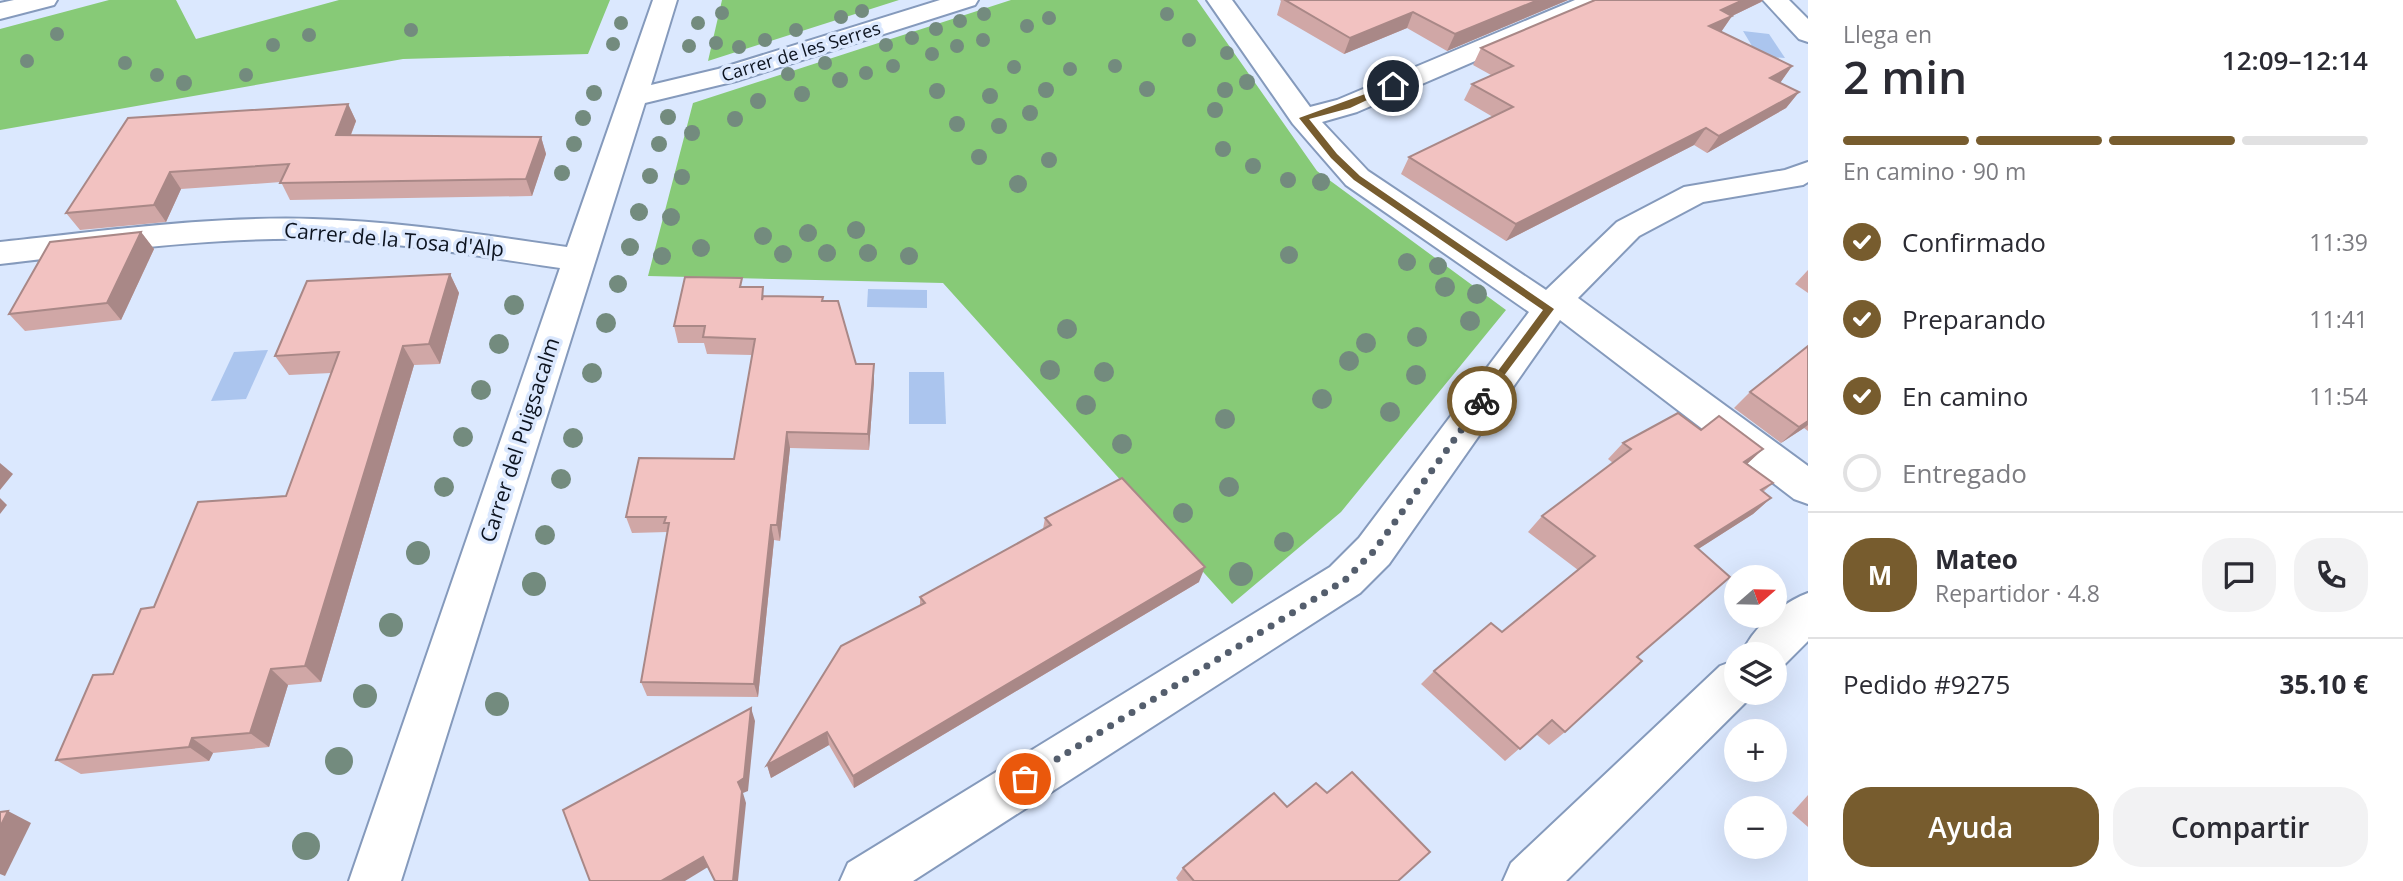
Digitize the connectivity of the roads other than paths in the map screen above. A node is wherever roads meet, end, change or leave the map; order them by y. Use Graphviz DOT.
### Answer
graph roads {
  1 [pos="45,0"];
  2 [pos="665,0"];
  3 [pos="966,0"];
  4 [pos="1219,0"];
  5 [pos="1596,0"];
  6 [pos="1775,0"];
  7 [pos="0,11"];
  8 [pos="1808,34"];
  9 [pos="634,97"];
  10 [pos="1303,118"];
  11 [pos="1808,171"];
  12 [pos="0,253"];
  13 [pos="579,260"];
  14 [pos="1553,304"];
  15 [pos="1808,488"];
  16 [pos="1808,612"];
  17 [pos="1777,642"];
  18 [pos="1724,693"];
  19 [pos="375,881"];
  20 [pos="866,881"];
  21 [pos="1529,881"];
  1 -- 7 [label="street"];
  2 -- 9 [label="street, Carrer del Puigsacalm"];
  3 -- 9 [label="street, Carrer de les Serres"];
  4 -- 10 [label="street"];
  5 -- 10 [label="street"];
  6 -- 8 [label="street"];
  9 -- 13 [label="street, Carrer del Puigsacalm"];
  10 -- 14 [label="street"];
  11 -- 14 [label="street"];
  12 -- 13 [label="street, Carrer de la Tosa d'Alp"];
  13 -- 19 [label="street, Carrer del Puigsacalm"];
  14 -- 15 [label="street"];
  14 -- 20 [label="street"];
  16 -- 17 [label="street"];
  18 -- 21 [label="street"];
}
